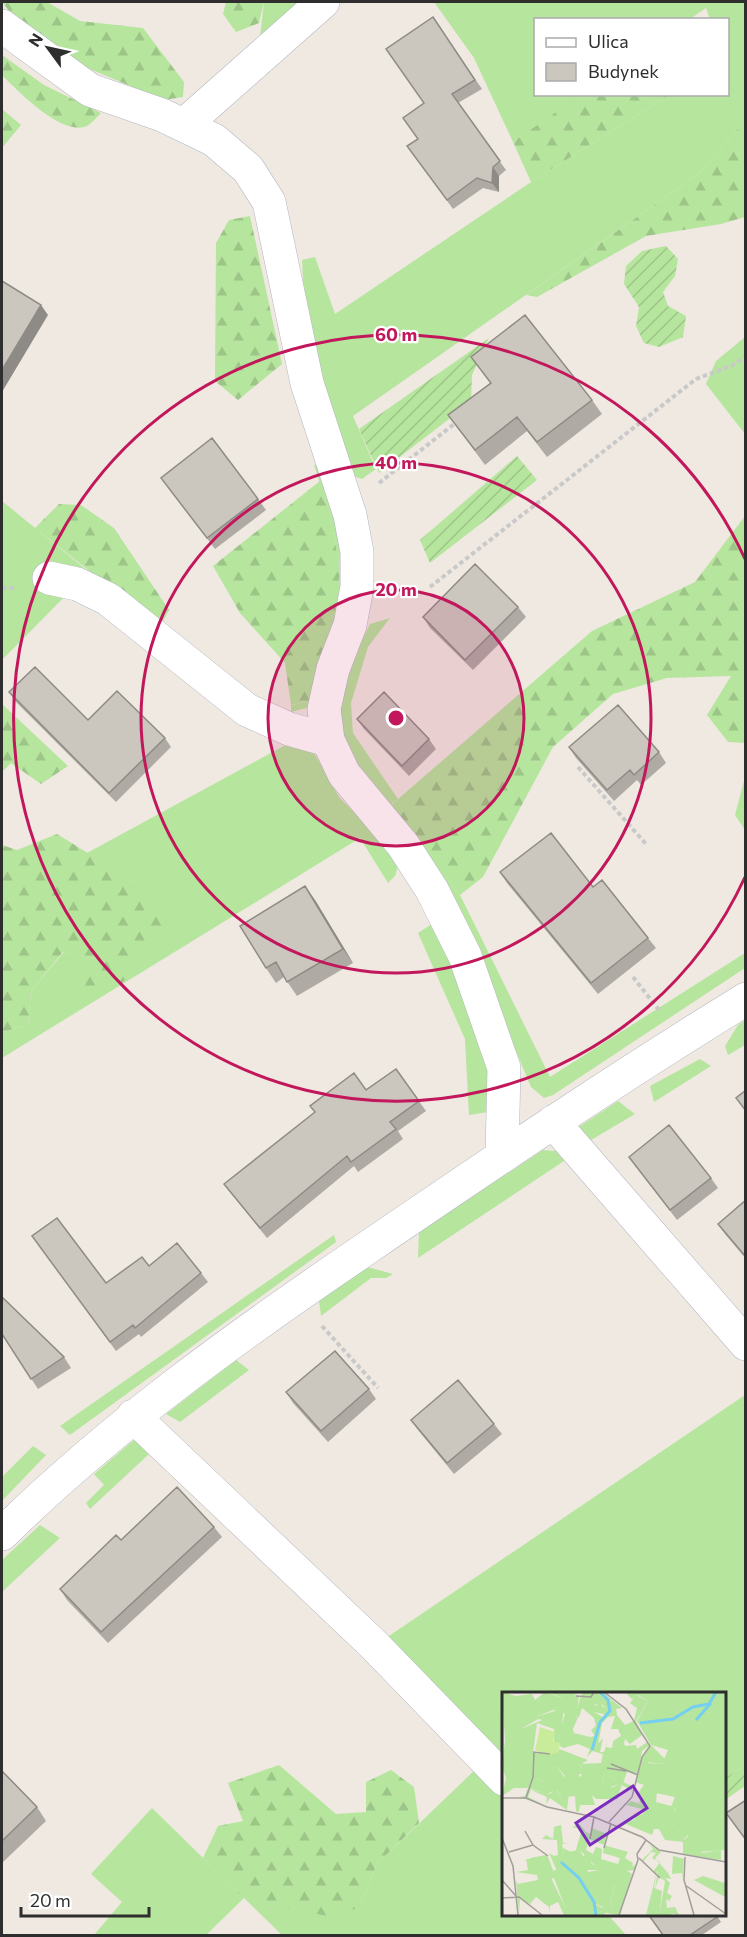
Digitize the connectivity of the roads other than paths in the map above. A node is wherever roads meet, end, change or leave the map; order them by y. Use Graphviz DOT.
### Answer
graph roads {
  1 [pos="323,2"];
  2 [pos="2,26"];
  3 [pos="184,125"];
  4 [pos="49,578"];
  5 [pos="328,740"];
  6 [pos="746,999"];
  7 [pos="553,1122"];
  8 [pos="502,1156"];
  9 [pos="746,1344"];
  10 [pos="133,1416"];
  11 [pos="2,1534"];
  12 [pos="502,1777"];
  1 -- 3 [label="street"];
  2 -- 3 [label="street"];
  3 -- 5 [label="street"];
  4 -- 5 [label="street"];
  5 -- 8 [label="street"];
  6 -- 7 [label="street"];
  7 -- 8 [label="street"];
  7 -- 9 [label="street"];
  8 -- 10 [label="street"];
  10 -- 11 [label="street"];
  10 -- 12 [label="street"];
}
